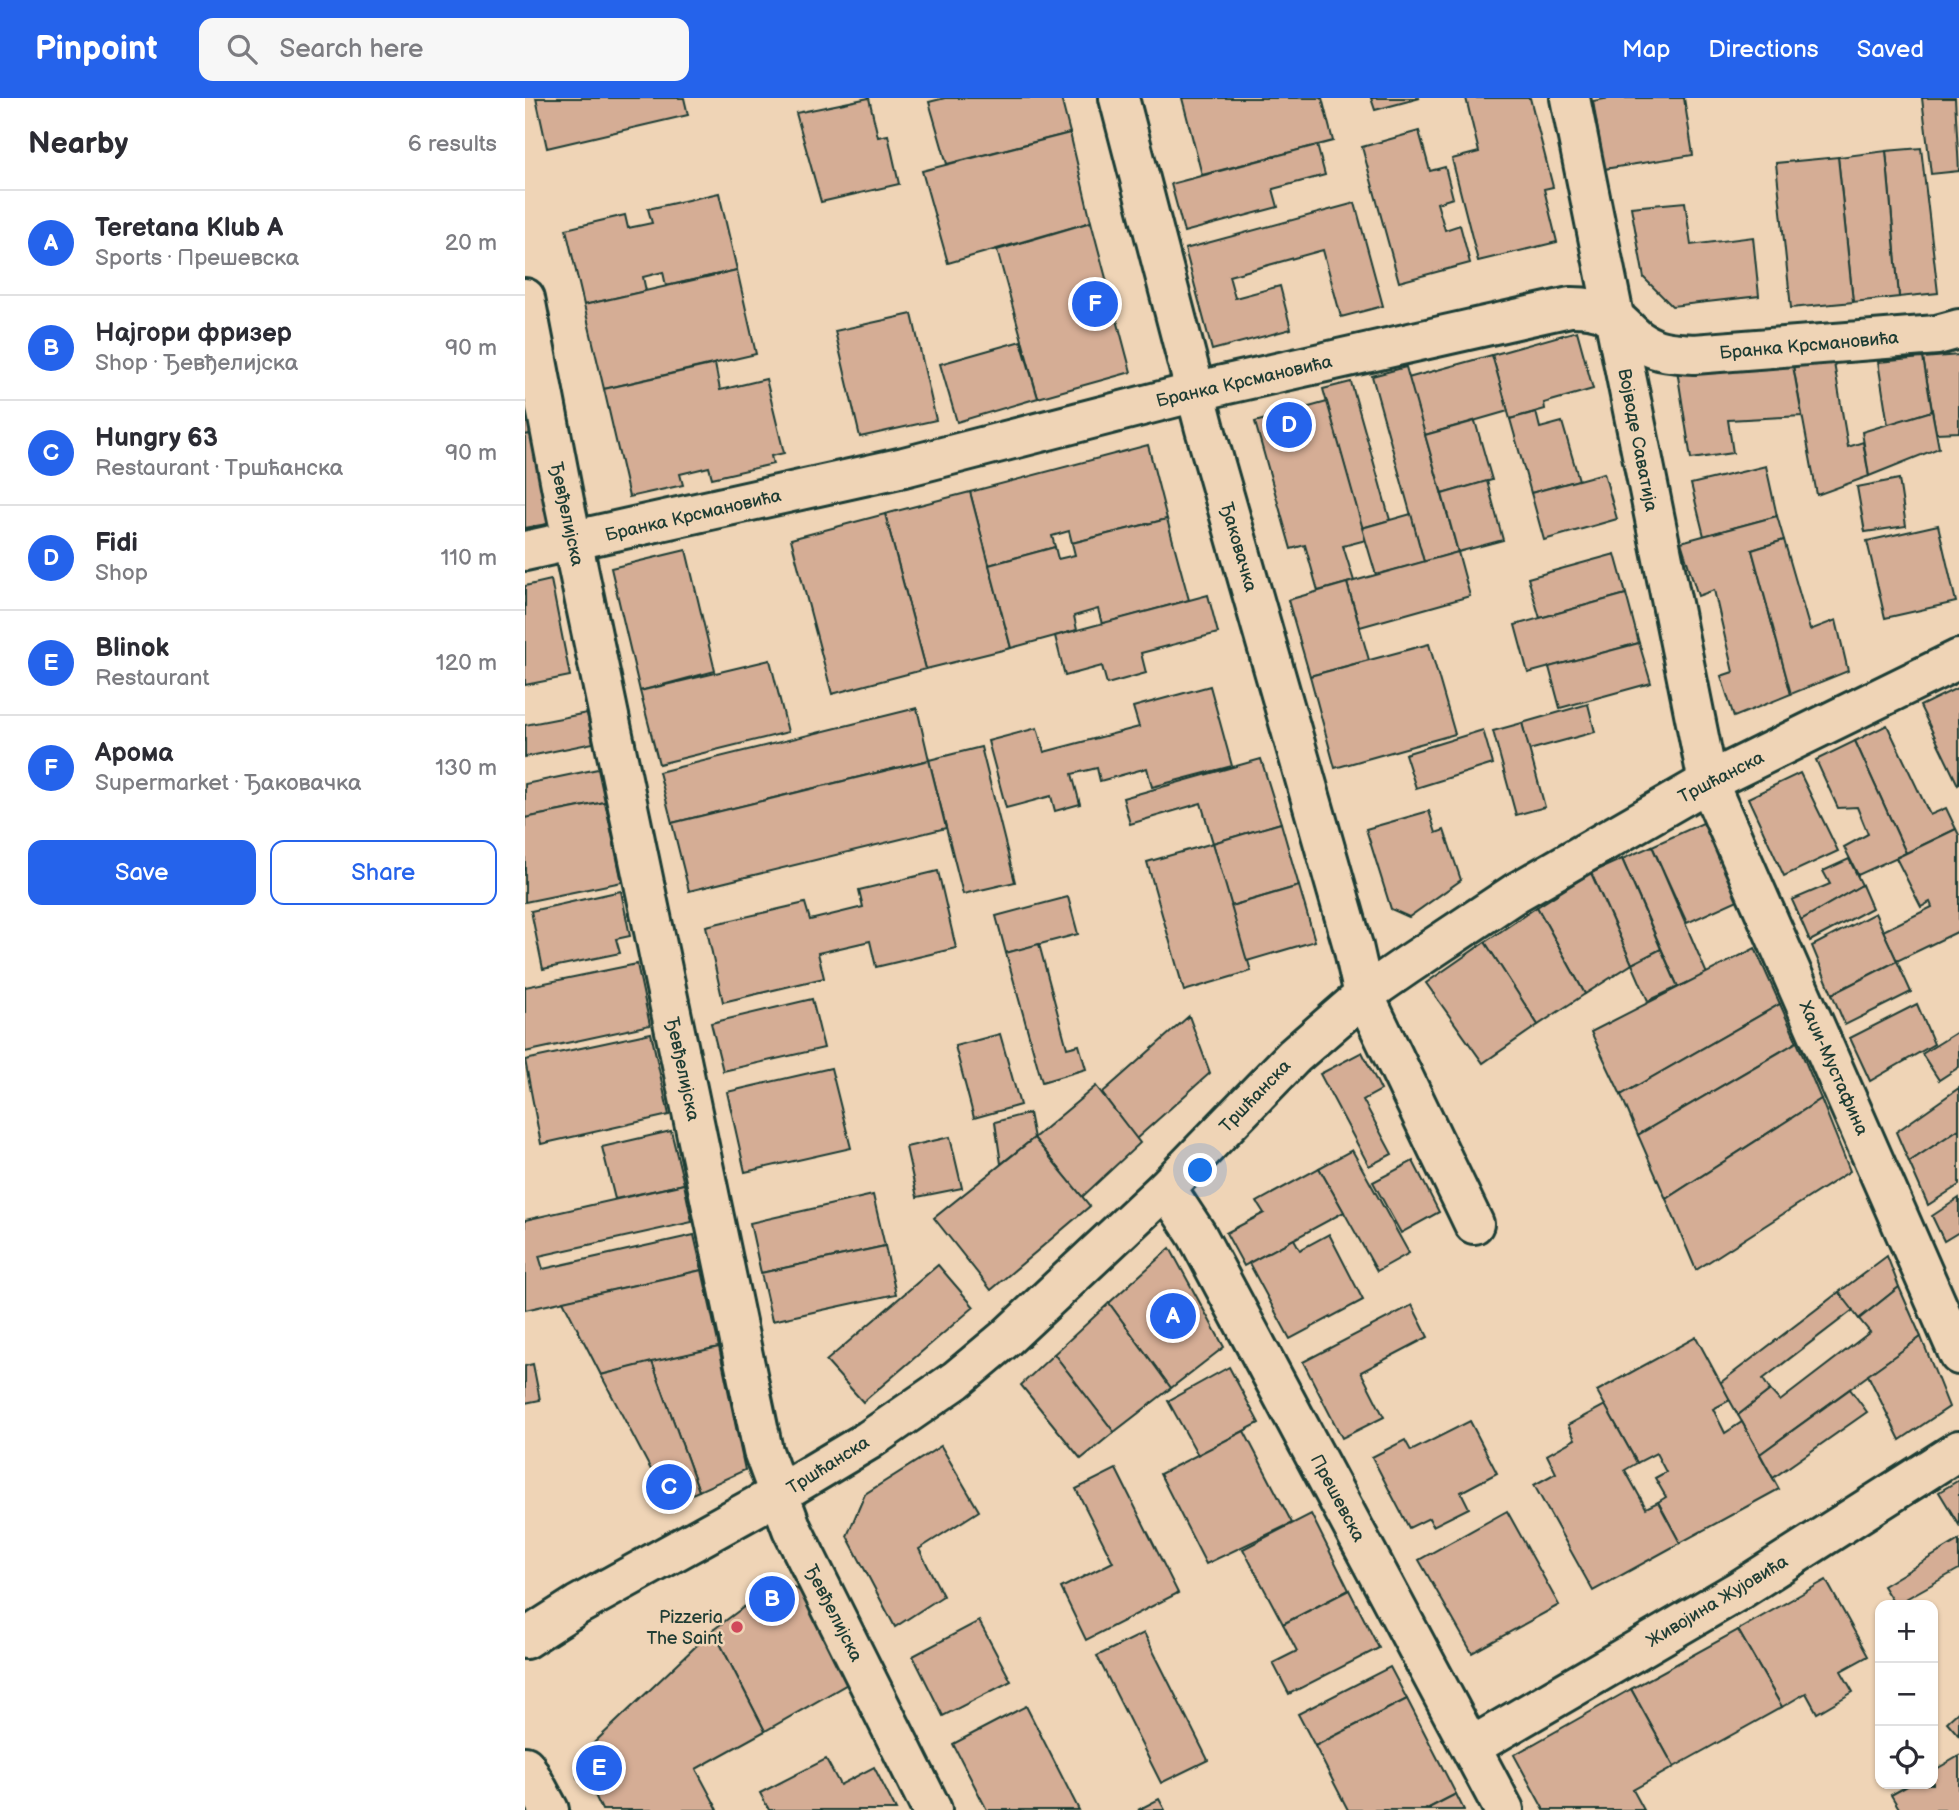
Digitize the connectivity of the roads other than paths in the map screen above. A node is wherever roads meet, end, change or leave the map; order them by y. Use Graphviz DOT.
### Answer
graph roads {
  1 [pos="1119,98"];
  2 [pos="1570,98"];
  3 [pos="525,298"];
  4 [pos="1612,314"];
  5 [pos="1959,329"];
  6 [pos="1195,392"];
  7 [pos="572,541"];
  8 [pos="525,551"];
  9 [pos="1959,659"];
  10 [pos="1708,782"];
  11 [pos="1364,995"];
  12 [pos="1166,1188"];
  13 [pos="1474,1224"];
  14 [pos="1959,1355"];
  15 [pos="1959,1450"];
  16 [pos="777,1496"];
  17 [pos="525,1639"];
  18 [pos="1471,1746"];
  19 [pos="525,1766"];
  20 [pos="549,1810"];
  21 [pos="932,1810"];
  22 [pos="1504,1810"];
  1 -- 6 [label="street, Ђаковачка"];
  2 -- 4 [label="street, Војводе Саватија"];
  3 -- 7 [label="street, Ђевђелијска"];
  4 -- 5 [label="street, Бранка Крсмановића"];
  4 -- 6 [label="street, Бранка Крсмановића"];
  4 -- 10 [label="street, Војводе Саватија"];
  6 -- 7 [label="street, Бранка Крсмановића"];
  6 -- 11 [label="street, Ђаковачка"];
  7 -- 8 [label="street, Бранка Крсмановића"];
  7 -- 16 [label="street, Ђевђелијска"];
  9 -- 10 [label="street, Тршћанска"];
  10 -- 11 [label="street, Тршћанска"];
  10 -- 14 [label="street, Хаџи-Мустафина"];
  11 -- 12 [label="street, Тршћанска"];
  11 -- 13 [label="street, Ђаковачка"];
  12 -- 16 [label="street, Тршћанска"];
  12 -- 18 [label="street, Прешевска"];
  15 -- 18 [label="street, Живојина Жујовића"];
  16 -- 17 [label="street, Тршћанска"];
  16 -- 21 [label="street, Ђевђелијска"];
  18 -- 22 [label="street, Прешевска"];
  19 -- 20 [label="street"];
}
